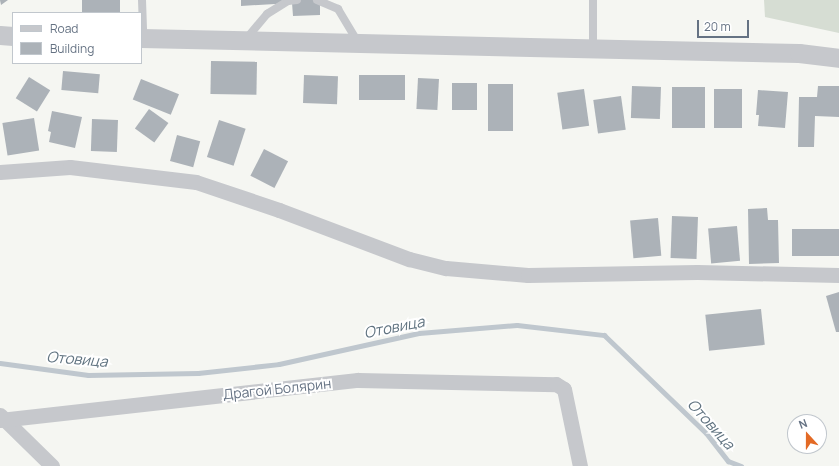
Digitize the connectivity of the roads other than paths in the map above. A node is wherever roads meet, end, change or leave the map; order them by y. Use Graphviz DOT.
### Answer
graph roads {
  1 [pos="142,0"];
  2 [pos="297,0"];
  3 [pos="317,0"];
  4 [pos="593,0"];
  5 [pos="0,35"];
  6 [pos="12,36"];
  7 [pos="142,38"];
  8 [pos="245,40"];
  9 [pos="357,42"];
  10 [pos="593,48"];
  11 [pos="839,58"];
  12 [pos="0,172"];
  13 [pos="839,276"];
  14 [pos="1,418"];
  15 [pos="52,466"];
  16 [pos="580,466"];
  1 -- 7 [label="lane"];
  2 -- 8 [label="lane"];
  3 -- 9 [label="lane"];
  4 -- 10 [label="lane"];
  5 -- 6 [label="street"];
  7 -- 8 [label="street"];
  8 -- 9 [label="street"];
  9 -- 10 [label="street"];
  10 -- 11 [label="street"];
  12 -- 13 [label="street"];
  14 -- 15 [label="street"];
  14 -- 16 [label="street, Драгой Болярин"];
}
